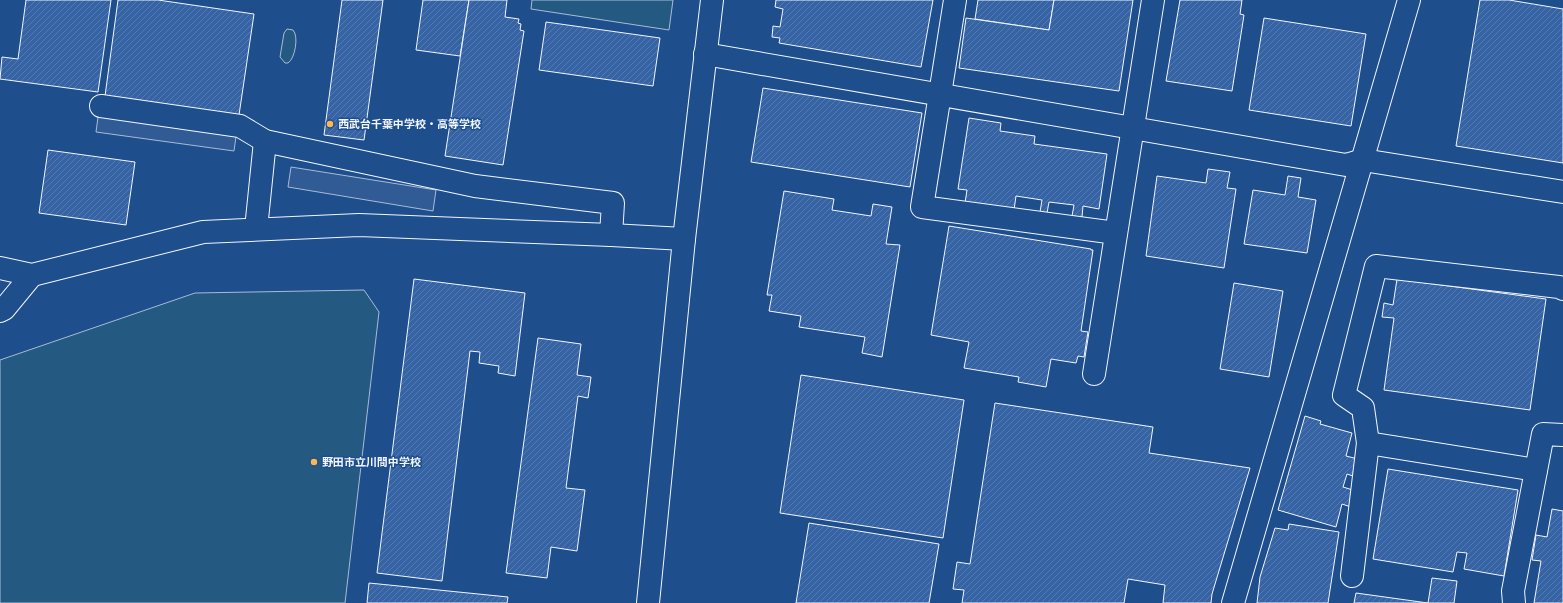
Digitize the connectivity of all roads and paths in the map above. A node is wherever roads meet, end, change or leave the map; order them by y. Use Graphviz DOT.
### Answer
graph roads {
  1 [pos="712,0"];
  2 [pos="955,0"];
  3 [pos="1153,0"];
  4 [pos="1409,0"];
  5 [pos="705,54"];
  6 [pos="940,95"];
  7 [pos="101,106"];
  8 [pos="1133,128"];
  9 [pos="266,141"];
  10 [pos="1363,160"];
  11 [pos="1563,192"];
  12 [pos="256,229"];
  13 [pos="1116,233"];
  14 [pos="611,235"];
  15 [pos="684,239"];
  16 [pos="0,268"];
  17 [pos="32,275"];
  18 [pos="1563,289"];
  19 [pos="0,311"];
  20 [pos="1094,374"];
  21 [pos="1563,435"];
  22 [pos="1368,443"];
  23 [pos="1536,470"];
  24 [pos="1352,576"];
  25 [pos="648,603"];
  26 [pos="1233,603"];
  27 [pos="1514,603"];
  1 -- 5 [label="street"];
  2 -- 6 [label="street"];
  3 -- 8 [label="street"];
  4 -- 10 [label="street"];
  5 -- 6 [label="street"];
  5 -- 15 [label="street"];
  6 -- 8 [label="street"];
  6 -- 13 [label="street"];
  7 -- 9 [label="street"];
  8 -- 10 [label="street"];
  8 -- 13 [label="street"];
  9 -- 12 [label="street"];
  9 -- 14 [label="street"];
  10 -- 11 [label="street"];
  10 -- 26 [label="street"];
  12 -- 14 [label="street"];
  12 -- 17 [label="street"];
  13 -- 20 [label="street"];
  14 -- 15 [label="street"];
  15 -- 25 [label="street"];
  16 -- 17 [label="street"];
  17 -- 19 [label="street"];
  18 -- 22 [label="street"];
  21 -- 23 [label="street"];
  22 -- 23 [label="street"];
  22 -- 24 [label="street"];
  23 -- 27 [label="street"];
}
